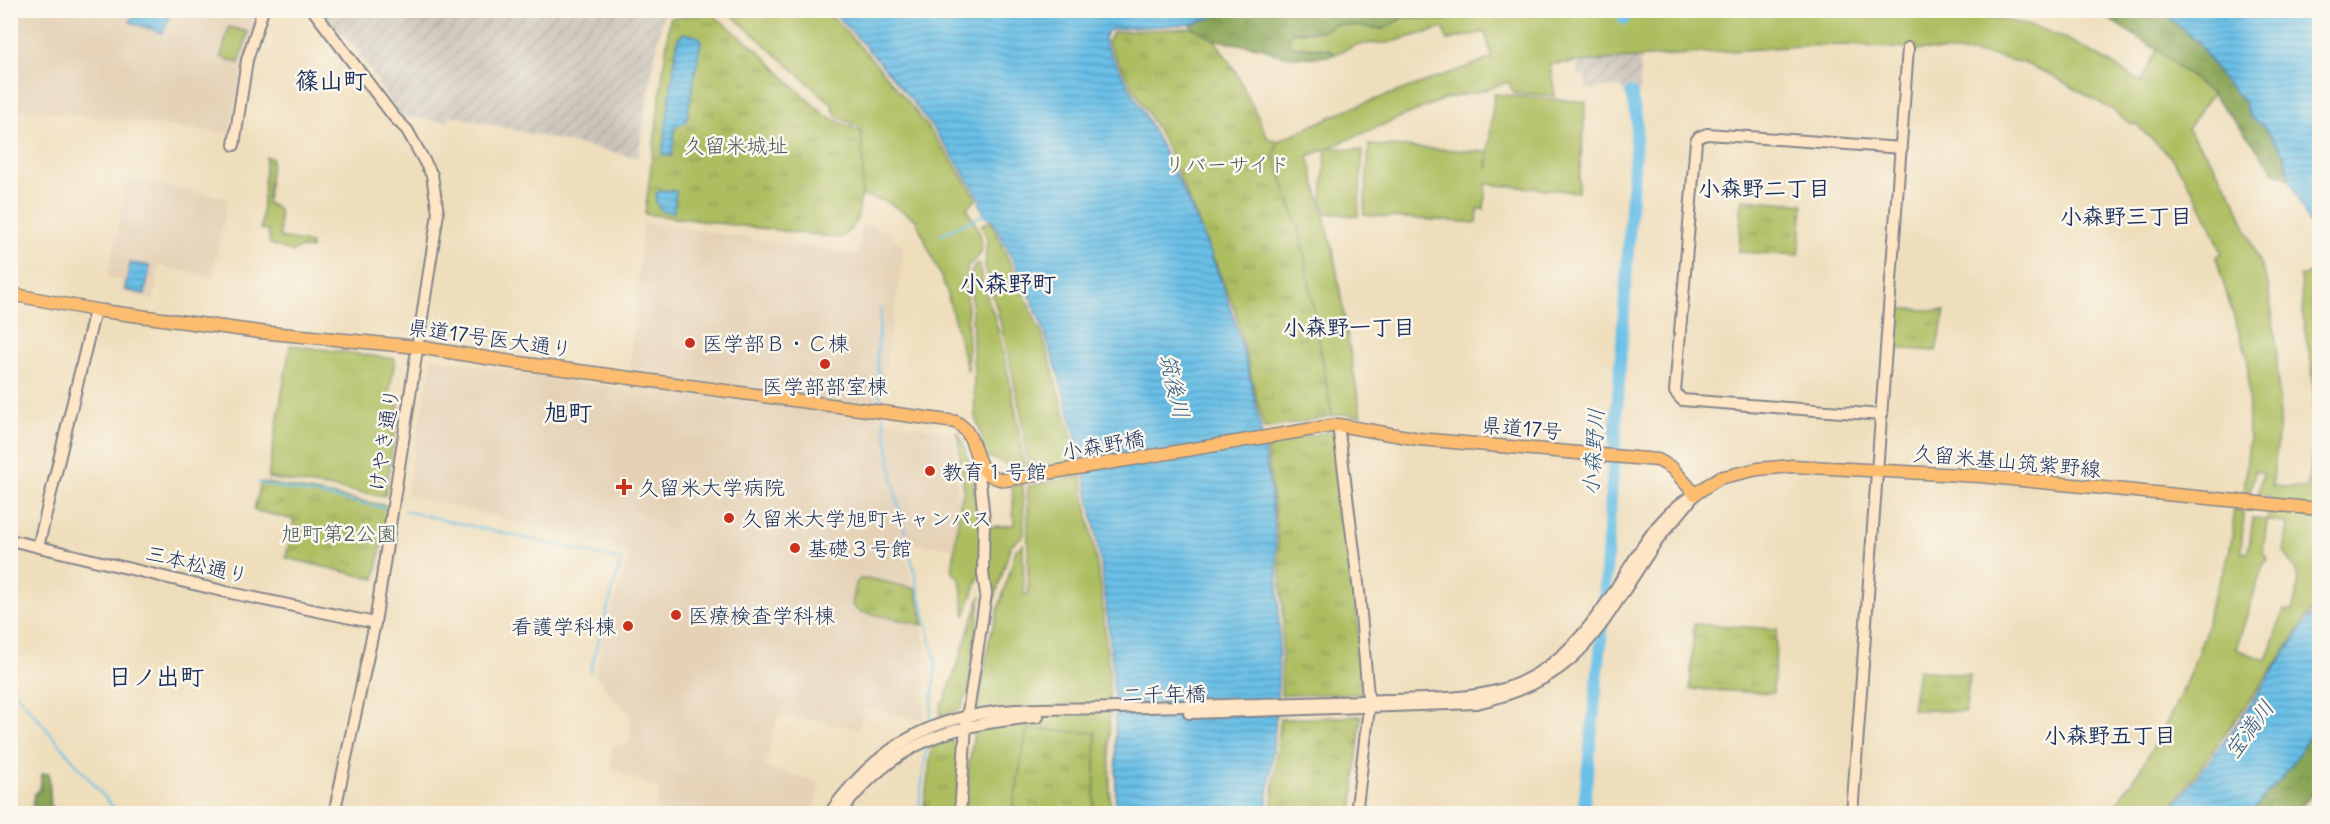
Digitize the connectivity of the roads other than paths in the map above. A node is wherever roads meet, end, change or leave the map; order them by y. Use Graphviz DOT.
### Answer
graph roads {
  1 [pos="262,10"];
  2 [pos="313,10"];
  3 [pos="1908,48"];
  4 [pos="234,145"];
  5 [pos="1902,148"];
  6 [pos="10,294"];
  7 [pos="95,310"];
  8 [pos="418,347"];
  9 [pos="1882,415"];
  10 [pos="1335,425"];
  11 [pos="982,467"];
  12 [pos="1878,470"];
  13 [pos="1695,494"];
  14 [pos="2319,509"];
  15 [pos="10,540"];
  16 [pos="38,547"];
  17 [pos="375,623"];
  18 [pos="1593,630"];
  19 [pos="1364,705"];
  20 [pos="969,721"];
  21 [pos="850,792"];
  22 [pos="334,813"];
  23 [pos="829,813"];
  24 [pos="839,813"];
  25 [pos="960,813"];
  26 [pos="1356,813"];
  27 [pos="1852,813"];
  1 -- 4 [label="street"];
  2 -- 8 [label="street, けやき通り"];
  3 -- 5 [label="street"];
  5 -- 9 [label="street"];
  5 -- 9 [label="street"];
  6 -- 7 [label="main road, 県道17号医大通り"];
  7 -- 8 [label="main road, 県道17号医大通り"];
  7 -- 16 [label="street"];
  8 -- 11 [label="main road, 県道17号医大通り"];
  8 -- 17 [label="street, けやき通り"];
  9 -- 12 [label="street"];
  10 -- 11 [label="main road, 小森野橋"];
  10 -- 13 [label="main road, 県道17号"];
  10 -- 19 [label="street"];
  11 -- 20 [label="street"];
  12 -- 13 [label="main road, 久留米基山筑紫野線"];
  12 -- 14 [label="main road, 久留米基山筑紫野線"];
  12 -- 27 [label="street"];
  13 -- 18 [label="street"];
  13 -- 18 [label="street"];
  15 -- 16 [label="street, 三本松通り"];
  16 -- 17 [label="street, 三本松通り"];
  17 -- 22 [label="street, けやき通り"];
  18 -- 19 [label="street, 二千年橋"];
  19 -- 20 [label="street, 二千年橋"];
  19 -- 26 [label="street"];
  20 -- 21 [label="street, 二千年橋"];
  20 -- 25 [label="street"];
  21 -- 23 [label="street"];
  21 -- 24 [label="street"];
}
